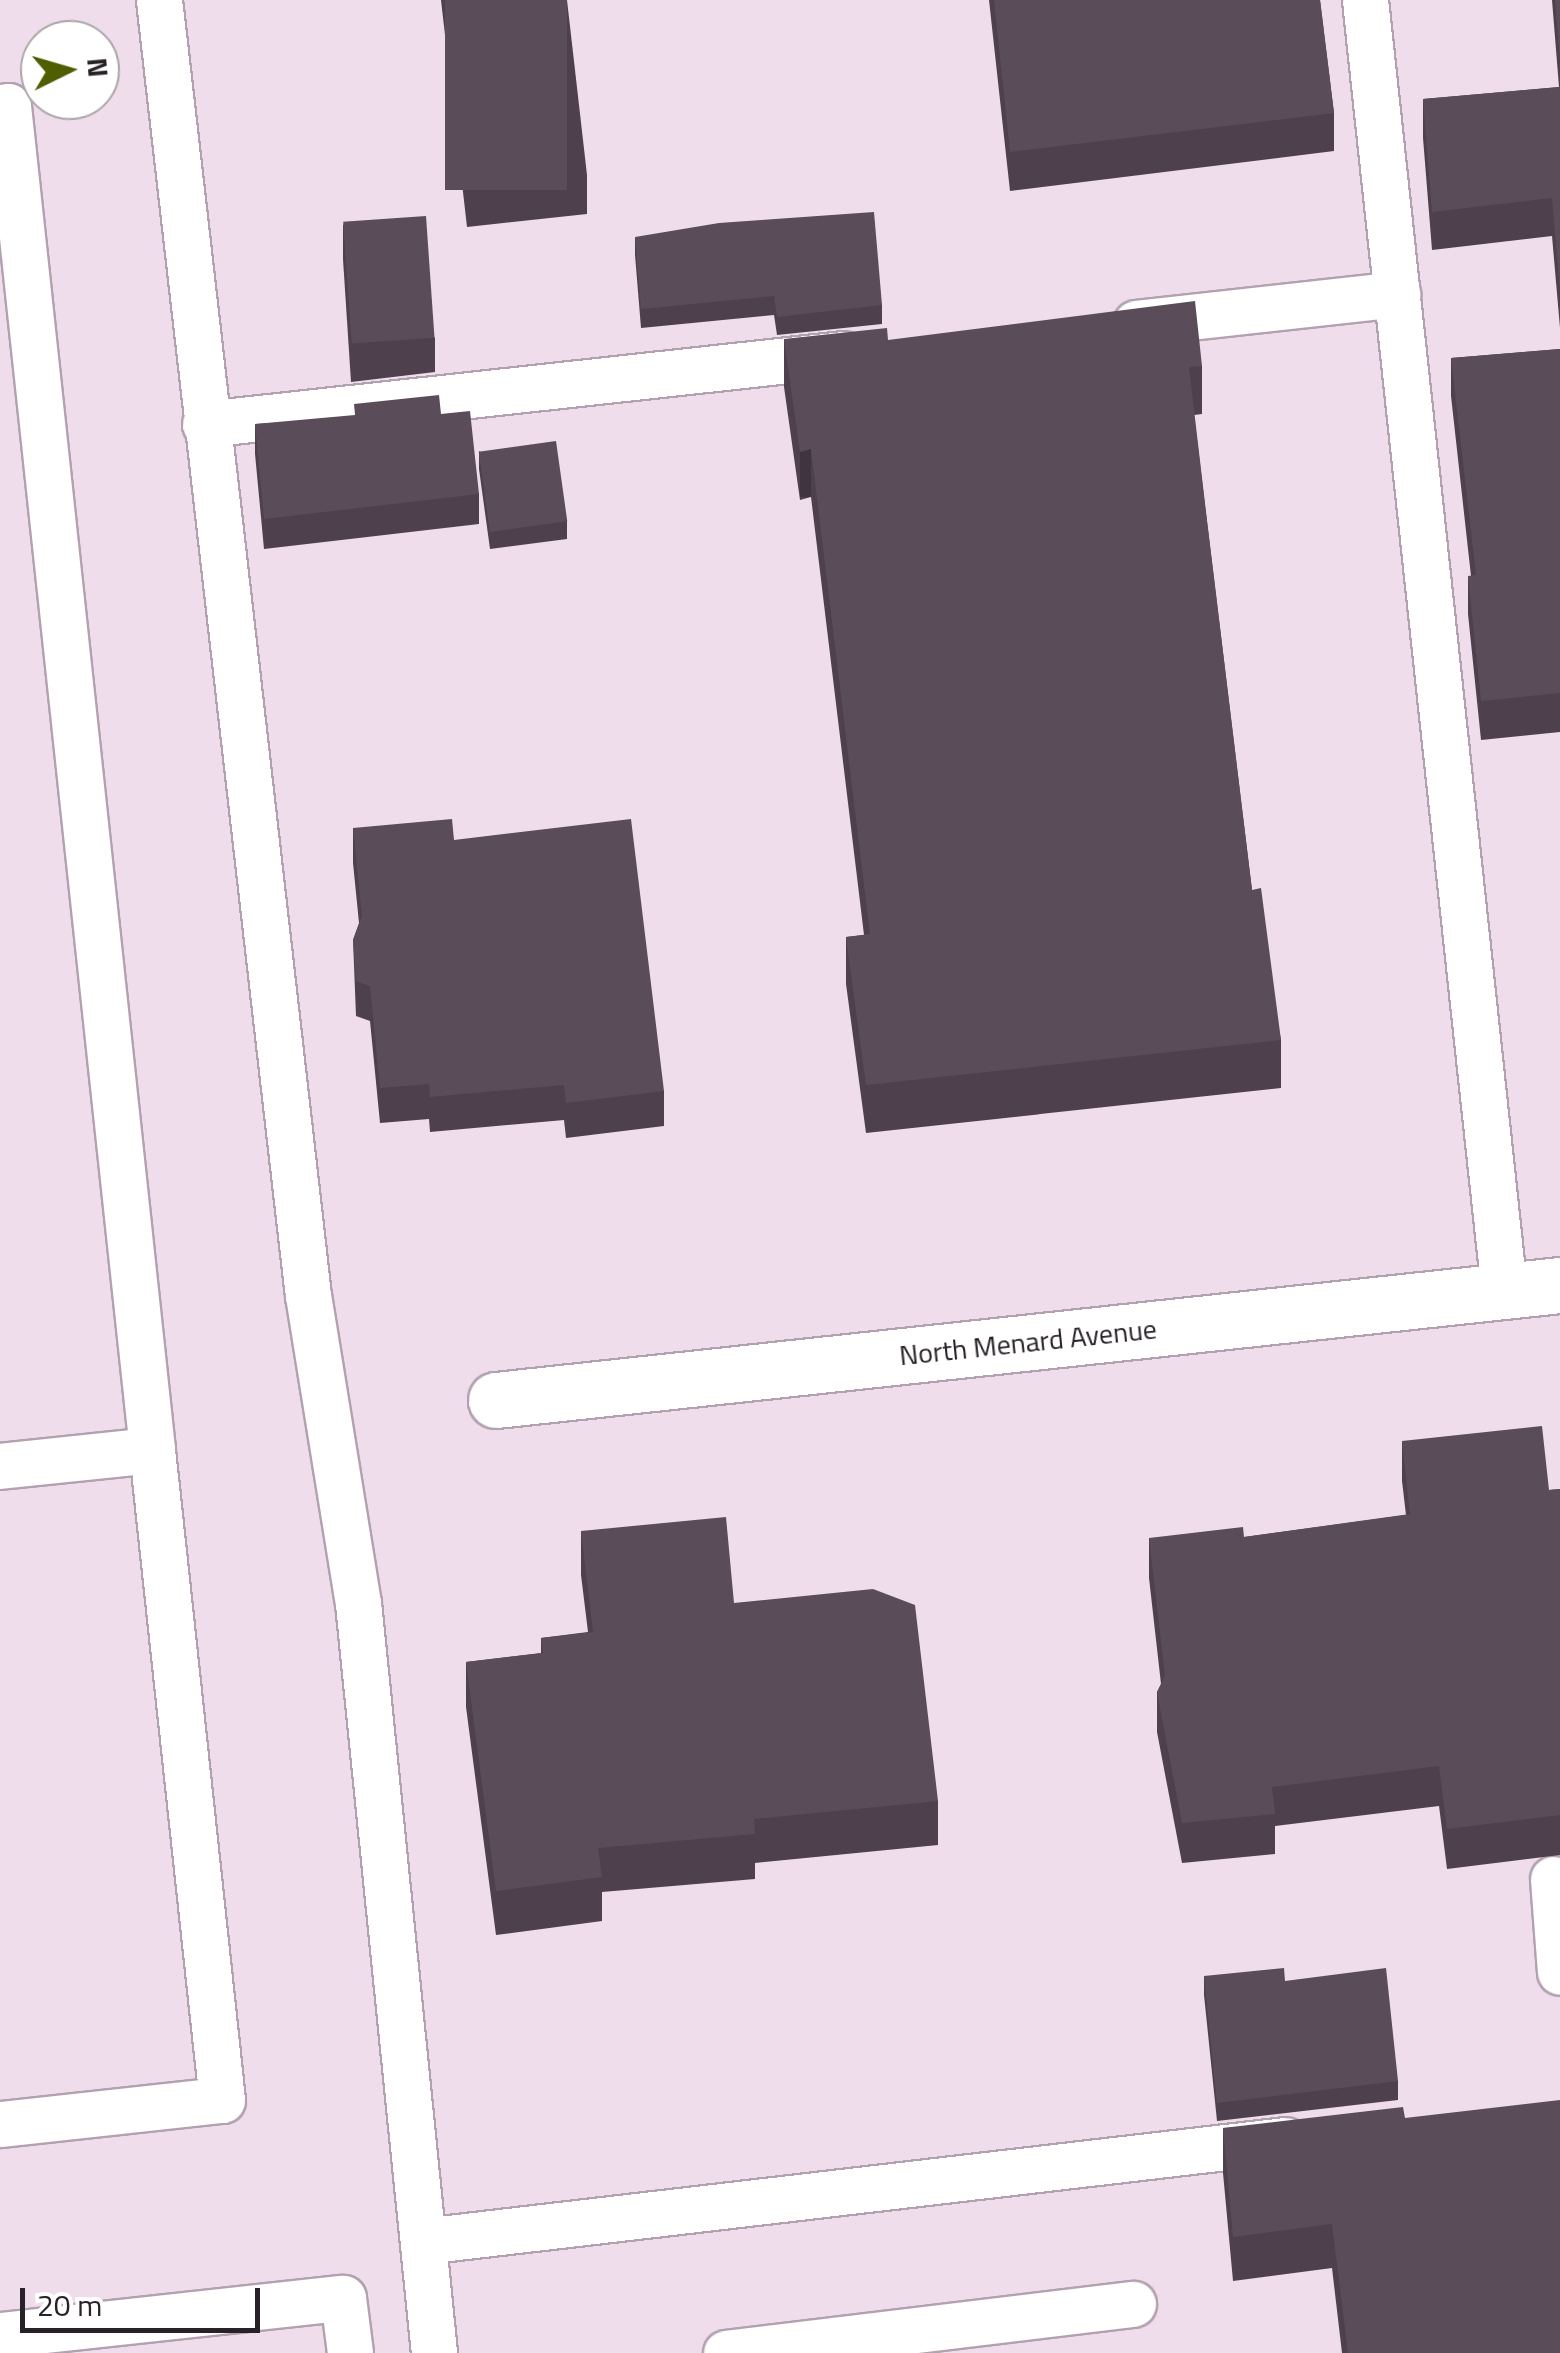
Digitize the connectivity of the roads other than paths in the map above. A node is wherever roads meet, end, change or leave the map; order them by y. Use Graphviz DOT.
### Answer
graph roads {
  1 [pos="159,0"];
  2 [pos="1365,0"];
  3 [pos="0,107"];
  4 [pos="1397,294"];
  5 [pos="1099,327"];
  6 [pos="880,350"];
  7 [pos="205,424"];
  8 [pos="1560,1285"];
  9 [pos="1504,1291"];
  10 [pos="496,1400"];
  11 [pos="152,1450"];
  12 [pos="0,1466"];
  13 [pos="1553,1878"];
  14 [pos="1560,1972"];
  15 [pos="0,2124"];
  16 [pos="1325,2135"];
  17 [pos="423,2240"];
  18 [pos="1133,2304"];
  19 [pos="0,2335"];
  20 [pos="350,2353"];
  21 [pos="434,2353"];
  22 [pos="726,2353"];
  1 -- 7 [label="lane"];
  2 -- 4 [label="lane"];
  3 -- 11 [label="lane"];
  4 -- 5 [label="lane"];
  4 -- 9 [label="lane"];
  6 -- 7 [label="lane"];
  7 -- 17 [label="lane"];
  8 -- 9 [label="street, North Menard Avenue"];
  9 -- 10 [label="street, North Menard Avenue"];
  11 -- 12 [label="lane"];
  11 -- 15 [label="lane"];
  13 -- 14 [label="lane"];
  16 -- 17 [label="lane"];
  17 -- 21 [label="lane"];
  18 -- 22 [label="lane"];
  19 -- 20 [label="lane"];
}
